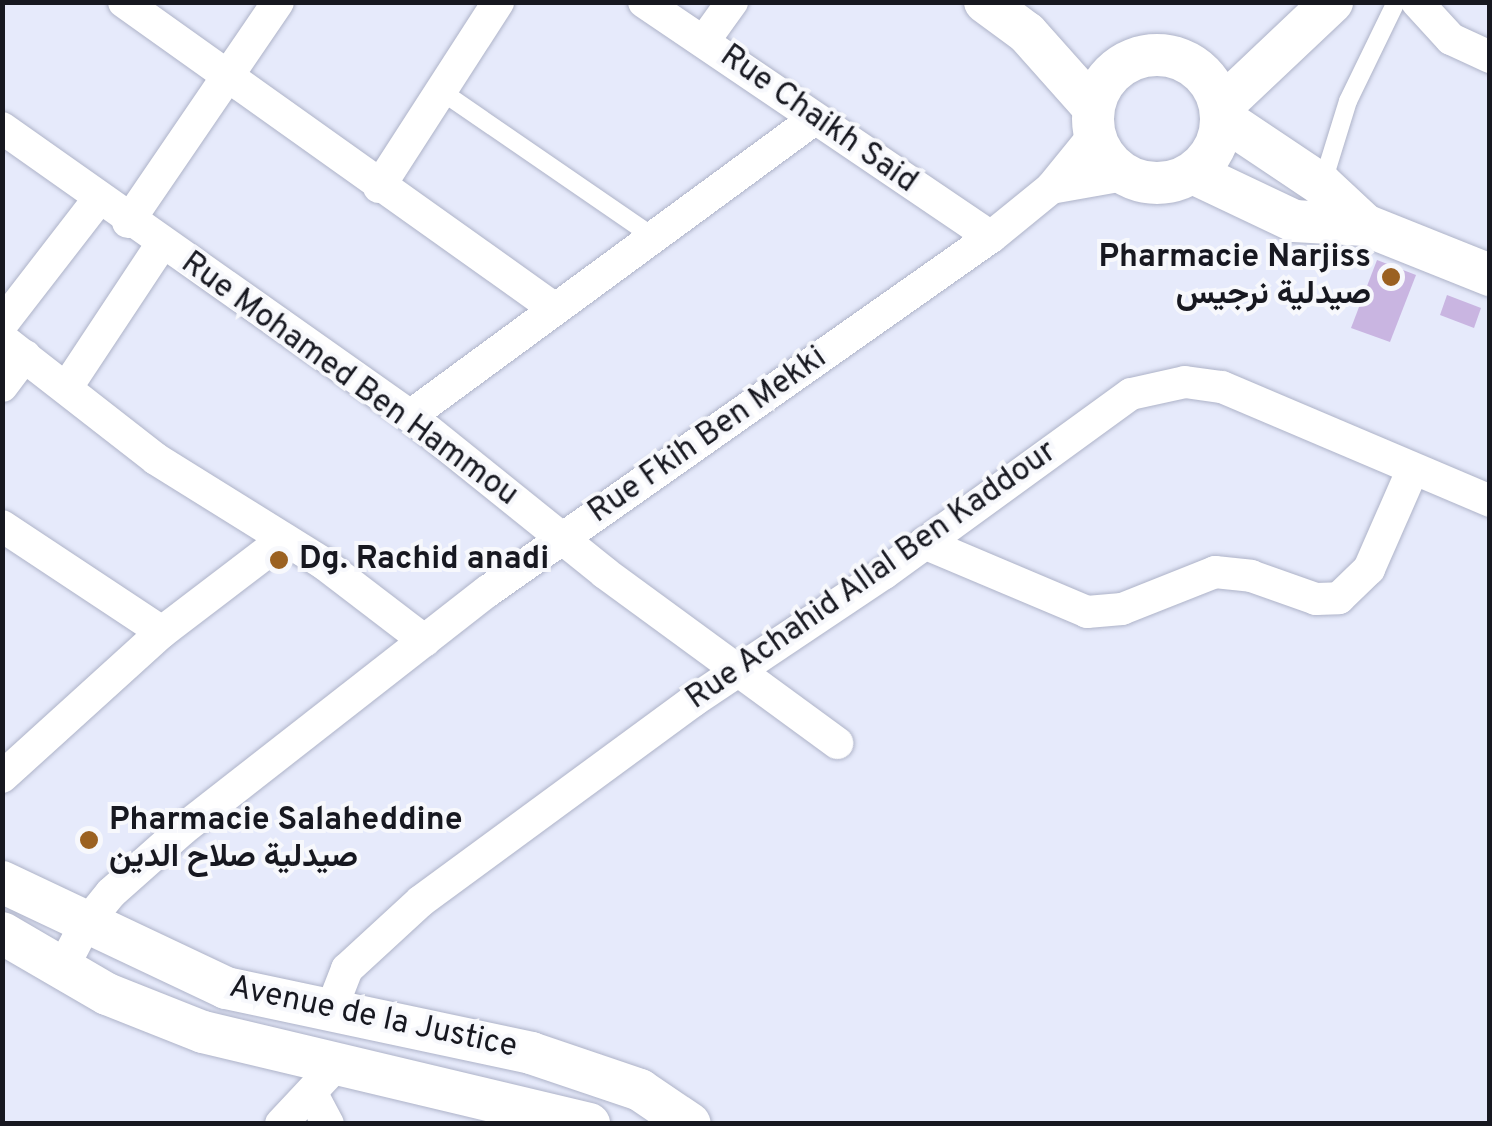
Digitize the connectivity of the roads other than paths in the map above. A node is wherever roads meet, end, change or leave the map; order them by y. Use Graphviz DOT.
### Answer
graph roads {
  1 [pos="124,2"];
  2 [pos="278,2"];
  3 [pos="498,2"];
  4 [pos="644,2"];
  5 [pos="732,2"];
  6 [pos="984,2"];
  7 [pos="1396,2"];
  8 [pos="1417,2"];
  9 [pos="1317,16"];
  10 [pos="1026,32"];
  11 [pos="704,40"];
  12 [pos="1490,56"];
  13 [pos="1132,60"];
  14 [pos="1194,66"];
  15 [pos="224,78"];
  16 [pos="440,91"];
  17 [pos="1221,112"];
  18 [pos="813,120"];
  19 [pos="1093,121"];
  20 [pos="2,128"];
  21 [pos="1193,174"];
  22 [pos="1124,176"];
  23 [pos="1322,186"];
  24 [pos="379,187"];
  25 [pos="1050,188"];
  26 [pos="98,200"];
  27 [pos="128,222"];
  28 [pos="1365,225"];
  29 [pos="652,236"];
  30 [pos="991,237"];
  31 [pos="161,245"];
  32 [pos="1490,275"];
  33 [pos="551,306"];
  34 [pos="2,324"];
  35 [pos="14,347"];
  36 [pos="2,386"];
  37 [pos="67,386"];
  38 [pos="410,416"];
  39 [pos="1413,469"];
  40 [pos="1490,501"];
  41 [pos="2,526"];
  42 [pos="564,538"];
  43 [pos="284,539"];
  44 [pos="924,543"];
  45 [pos="162,632"];
  46 [pos="425,641"];
  47 [pos="740,668"];
  48 [pos="836,742"];
  49 [pos="2,777"];
  50 [pos="2,882"];
  51 [pos="84,925"];
  52 [pos="3,934"];
  53 [pos="62,969"];
  54 [pos="331,1010"];
  55 [pos="325,1078"];
  56 [pos="281,1124"];
  57 [pos="328,1124"];
  58 [pos="589,1124"];
  59 [pos="690,1124"];
  1 -- 15 [label="street"];
  2 -- 15 [label="street"];
  3 -- 16 [label="street"];
  4 -- 11 [label="street, Rue Chaikh Said"];
  5 -- 11 [label="street"];
  6 -- 10 [label="street"];
  7 -- 23 [label="lane"];
  8 -- 12 [label="street"];
  9 -- 14 [label="street"];
  9 -- 17 [label="street"];
  10 -- 13 [label="street"];
  10 -- 19 [label="street"];
  11 -- 18 [label="street, Rue Chaikh Said"];
  13 -- 14 [label="street"];
  13 -- 19 [label="street"];
  14 -- 17 [label="street"];
  15 -- 24 [label="street"];
  15 -- 27 [label="street"];
  16 -- 24 [label="street"];
  16 -- 29 [label="lane"];
  17 -- 21 [label="street"];
  17 -- 23 [label="street"];
  18 -- 29 [label="street"];
  18 -- 30 [label="street, Rue Chaikh Said"];
  19 -- 22 [label="street"];
  19 -- 25 [label="street, Rue Fkih Ben Mekki"];
  20 -- 26 [label="street, Rue Mohamed Ben Hammou"];
  21 -- 22 [label="street"];
  21 -- 28 [label="street"];
  22 -- 25 [label="street"];
  23 -- 28 [label="street"];
  24 -- 33 [label="street"];
  25 -- 30 [label="street, Rue Fkih Ben Mekki"];
  26 -- 27 [label="street, Rue Mohamed Ben Hammou"];
  26 -- 34 [label="street"];
  27 -- 31 [label="street, Rue Mohamed Ben Hammou"];
  28 -- 32 [label="street"];
  29 -- 33 [label="street"];
  30 -- 42 [label="street, Rue Fkih Ben Mekki"];
  31 -- 37 [label="street"];
  31 -- 38 [label="street, Rue Mohamed Ben Hammou"];
  33 -- 38 [label="street"];
  35 -- 36 [label="street"];
  35 -- 37 [label="street"];
  37 -- 43 [label="street"];
  38 -- 42 [label="street, Rue Mohamed Ben Hammou"];
  39 -- 40 [label="street, Rue Achahid Allal Ben Kaddour"];
  39 -- 44 [label="street, Rue Achahid Allal Ben Kaddour"];
  39 -- 44 [label="street"];
  41 -- 45 [label="street"];
  42 -- 46 [label="street, Rue Fkih Ben Mekki"];
  42 -- 47 [label="street, Rue Mohamed Ben Hammou"];
  43 -- 45 [label="street"];
  43 -- 46 [label="street"];
  44 -- 47 [label="street, Rue Achahid Allal Ben Kaddour"];
  45 -- 49 [label="street"];
  46 -- 51 [label="street, Rue Fkih Ben Mekki"];
  47 -- 48 [label="street, Rue Mohamed Ben Hammou"];
  47 -- 54 [label="street, Rue Achahid Allal Ben Kaddour"];
  50 -- 51 [label="street, Avenue de la Justice"];
  51 -- 53 [label="street, Rue Fkih Ben Mekki"];
  51 -- 54 [label="street, Avenue de la Justice"];
  52 -- 53 [label="street, Avenue de la Justice"];
  53 -- 55 [label="street, Avenue de la Justice"];
  54 -- 59 [label="street, Avenue de la Justice"];
  55 -- 56 [label="street"];
  55 -- 57 [label="street"];
  55 -- 58 [label="street, Avenue de la Justice"];
}
